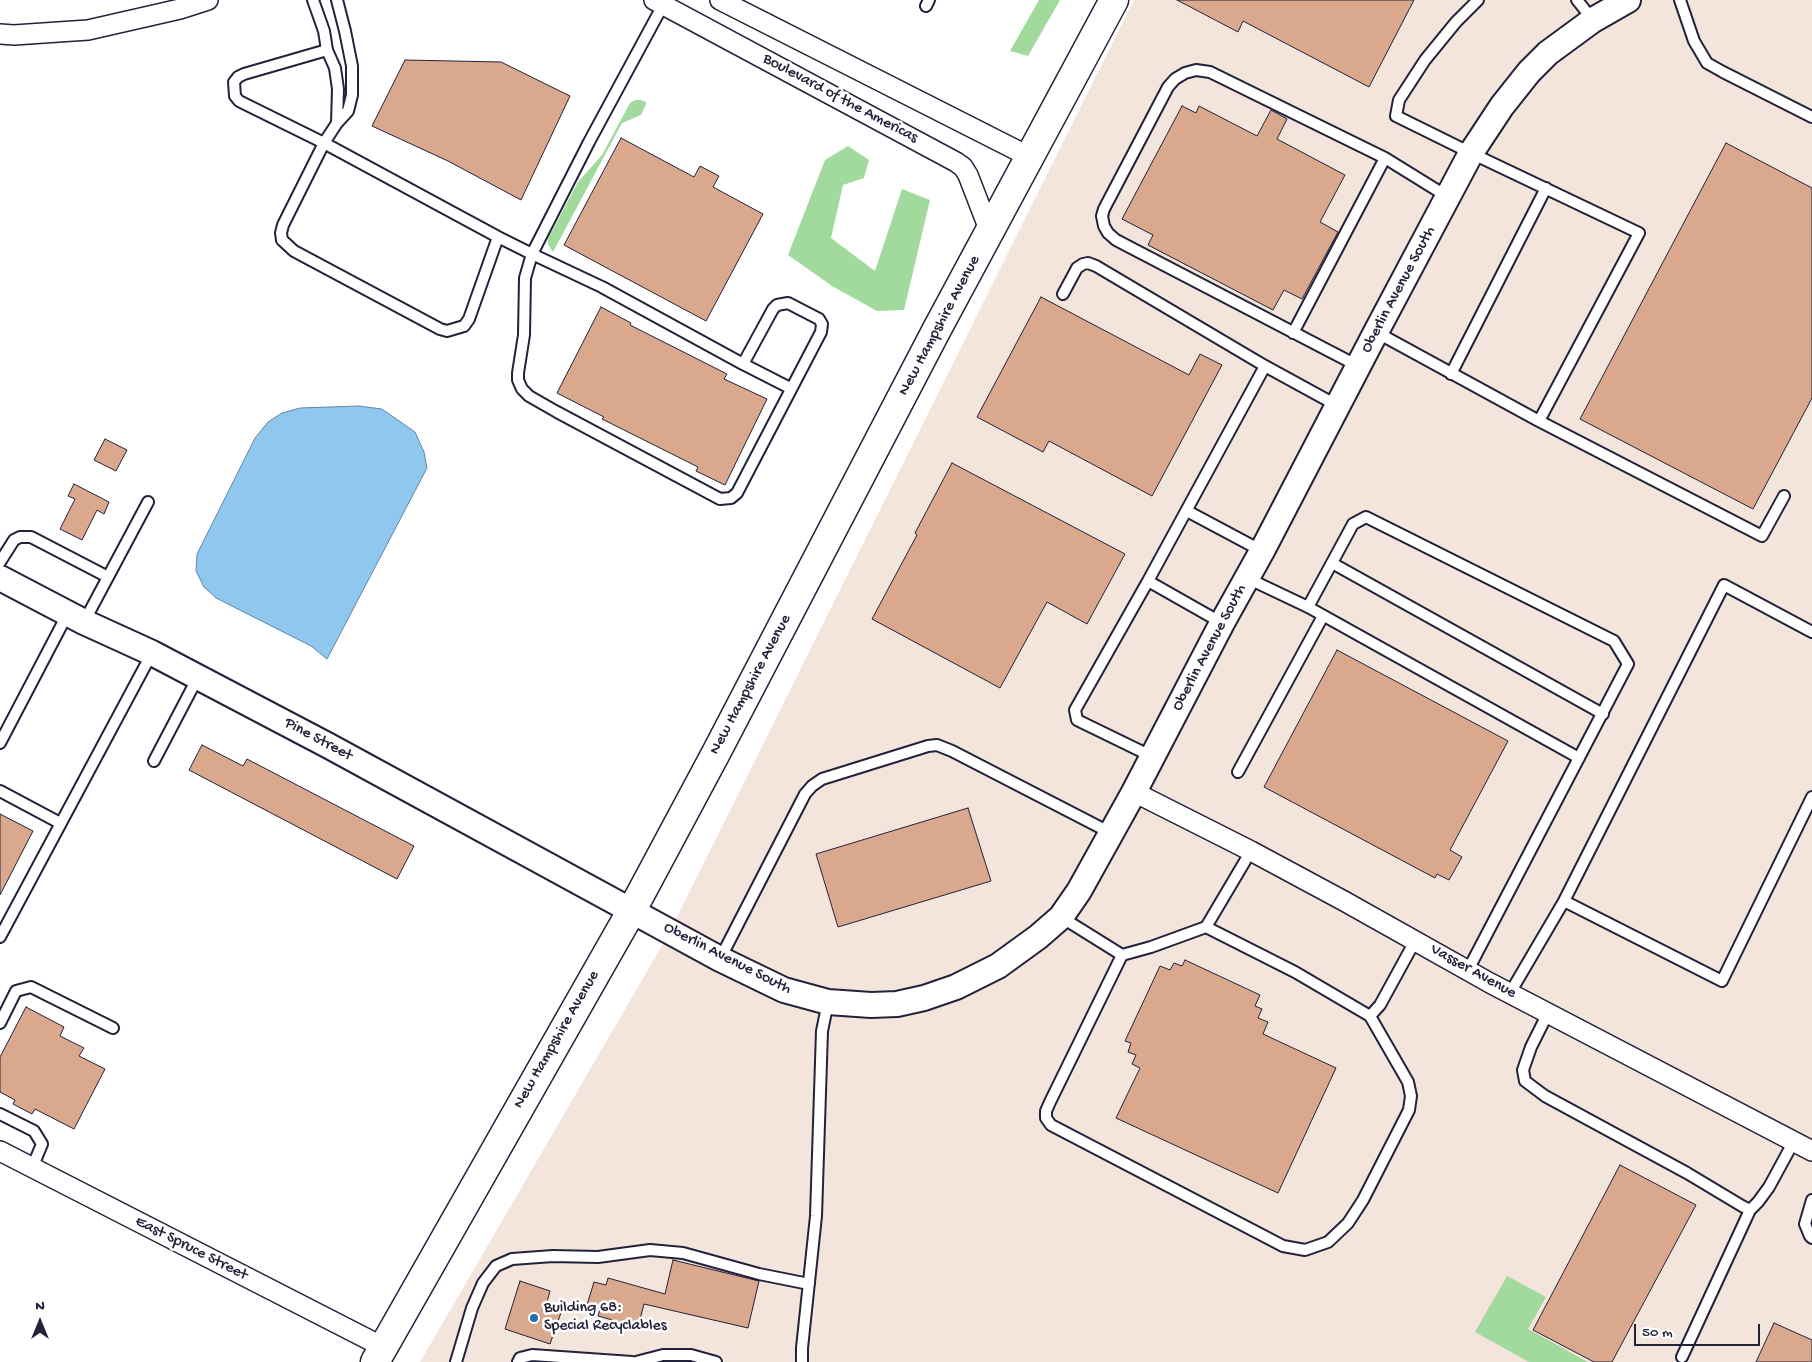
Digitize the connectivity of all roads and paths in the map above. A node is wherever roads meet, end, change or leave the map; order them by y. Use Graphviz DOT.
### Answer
graph roads {
  1 [pos="208,0"];
  2 [pos="313,0"];
  3 [pos="338,0"];
  4 [pos="720,0"];
  5 [pos="1114,0"];
  6 [pos="1478,0"];
  7 [pos="1576,0"];
  8 [pos="1628,0"];
  9 [pos="1680,0"];
  10 [pos="658,2"];
  11 [pos="1593,20"];
  12 [pos="0,34"];
  13 [pos="327,50"];
  14 [pos="1812,117"];
  15 [pos="337,123"];
  16 [pos="324,143"];
  17 [pos="1471,153"];
  18 [pos="1030,157"];
  19 [pos="1385,158"];
  20 [pos="1546,188"];
  21 [pos="1448,197"];
  22 [pos="990,232"];
  23 [pos="498,237"];
  24 [pos="532,254"];
  25 [pos="1063,294"];
  26 [pos="1376,332"];
  27 [pos="1293,333"];
  28 [pos="744,364"];
  29 [pos="1265,366"];
  30 [pos="1358,366"];
  31 [pos="1451,374"];
  32 [pos="790,388"];
  33 [pos="1338,406"];
  34 [pos="1539,421"];
  35 [pos="1784,496"];
  36 [pos="148,502"];
  37 [pos="1187,511"];
  38 [pos="1262,551"];
  39 [pos="0,562"];
  40 [pos="1332,563"];
  41 [pos="108,577"];
  42 [pos="0,578"];
  43 [pos="1247,578"];
  44 [pos="1148,581"];
  45 [pos="1308,607"];
  46 [pos="1323,616"];
  47 [pos="76,618"];
  48 [pos="1222,623"];
  49 [pos="1812,632"];
  50 [pos="152,653"];
  51 [pos="198,677"];
  52 [pos="1603,714"];
  53 [pos="0,743"];
  54 [pos="1153,757"];
  55 [pos="1580,758"];
  56 [pos="154,761"];
  57 [pos="1238,772"];
  58 [pos="0,792"];
  59 [pos="1134,792"];
  60 [pos="1812,797"];
  61 [pos="60,823"];
  62 [pos="1111,833"];
  63 [pos="1251,851"];
  64 [pos="1564,901"];
  65 [pos="632,910"];
  66 [pos="1061,917"];
  67 [pos="1206,927"];
  68 [pos="0,937"];
  69 [pos="1416,941"];
  70 [pos="1122,955"];
  71 [pos="720,959"];
  72 [pos="1468,970"];
  73 [pos="1510,993"];
  74 [pos="828,1002"];
  75 [pos="1548,1013"];
  76 [pos="1370,1016"];
  77 [pos="0,1023"];
  78 [pos="113,1028"];
  79 [pos="0,1114"];
  80 [pos="1794,1142"];
  81 [pos="0,1151"];
  82 [pos="1812,1151"];
  83 [pos="32,1168"];
  84 [pos="1812,1200"];
  85 [pos="1750,1210"];
  86 [pos="1812,1238"];
  87 [pos="809,1284"];
  88 [pos="379,1354"];
  89 [pos="1682,1357"];
  90 [pos="456,1362"];
  91 [pos="518,1362"];
  92 [pos="632,1362"];
  93 [pos="636,1362"];
  94 [pos="716,1362"];
  95 [pos="802,1362"];
  1 -- 12 [label="street"];
  2 -- 13 [label="lane"];
  3 -- 15 [label="lane"];
  4 -- 18 [label="street, Boulevard of the Americas"];
  5 -- 18 [label="main road, New Hampshire Avenue"];
  6 -- 17 [label="lane"];
  7 -- 11 [label="lane"];
  8 -- 11 [label="street, Oberlin Avenue South"];
  9 -- 14 [label="lane"];
  10 -- 22 [label="street, Boulevard of the Americas"];
  10 -- 24 [label="lane"];
  11 -- 17 [label="street, Oberlin Avenue South"];
  13 -- 15 [label="lane"];
  13 -- 16 [label="lane"];
  15 -- 16 [label="lane"];
  16 -- 23 [label="lane"];
  16 -- 23 [label="lane"];
  17 -- 20 [label="lane"];
  17 -- 21 [label="street, Oberlin Avenue South"];
  18 -- 22 [label="main road, New Hampshire Avenue"];
  19 -- 21 [label="lane"];
  19 -- 27 [label="lane"];
  19 -- 27 [label="lane"];
  20 -- 31 [label="lane"];
  20 -- 34 [label="lane"];
  21 -- 26 [label="street, Oberlin Avenue South"];
  22 -- 65 [label="main road, New Hampshire Avenue"];
  23 -- 24 [label="lane"];
  24 -- 28 [label="lane"];
  24 -- 32 [label="lane"];
  25 -- 29 [label="lane"];
  26 -- 30 [label="street, Oberlin Avenue South"];
  26 -- 31 [label="lane"];
  27 -- 30 [label="lane"];
  28 -- 32 [label="lane"];
  28 -- 32 [label="lane"];
  29 -- 33 [label="lane"];
  29 -- 37 [label="lane"];
  30 -- 33 [label="street, Oberlin Avenue South"];
  31 -- 34 [label="lane"];
  33 -- 38 [label="street, Oberlin Avenue South"];
  34 -- 35 [label="lane"];
  36 -- 41 [label="lane"];
  37 -- 38 [label="lane"];
  37 -- 44 [label="lane"];
  38 -- 43 [label="street, Oberlin Avenue South"];
  39 -- 41 [label="lane"];
  40 -- 45 [label="lane"];
  40 -- 52 [label="lane"];
  40 -- 52 [label="lane"];
  41 -- 47 [label="lane"];
  42 -- 47 [label="street, Pine Street"];
  43 -- 45 [label="lane"];
  43 -- 48 [label="street, Oberlin Avenue South"];
  44 -- 48 [label="lane"];
  44 -- 54 [label="lane"];
  45 -- 46 [label="lane"];
  46 -- 55 [label="lane"];
  46 -- 57 [label="lane"];
  47 -- 50 [label="street, Pine Street"];
  47 -- 53 [label="lane"];
  48 -- 54 [label="street, Oberlin Avenue South"];
  49 -- 64 [label="lane"];
  50 -- 51 [label="street, Pine Street"];
  50 -- 61 [label="lane"];
  51 -- 56 [label="lane"];
  51 -- 65 [label="street, Pine Street"];
  52 -- 55 [label="lane"];
  54 -- 59 [label="street, Oberlin Avenue South"];
  55 -- 72 [label="lane"];
  58 -- 61 [label="lane"];
  59 -- 62 [label="street, Oberlin Avenue South"];
  59 -- 63 [label="street, Vasser Avenue"];
  60 -- 64 [label="lane"];
  61 -- 68 [label="lane"];
  62 -- 66 [label="street, Oberlin Avenue South"];
  62 -- 71 [label="lane"];
  63 -- 67 [label="lane"];
  63 -- 69 [label="street, Vasser Avenue"];
  64 -- 73 [label="lane"];
  65 -- 71 [label="street, Oberlin Avenue South"];
  65 -- 88 [label="main road, New Hampshire Avenue"];
  66 -- 70 [label="lane"];
  66 -- 74 [label="street, Oberlin Avenue South"];
  67 -- 70 [label="lane"];
  67 -- 76 [label="lane"];
  69 -- 72 [label="street, Vasser Avenue"];
  69 -- 76 [label="lane"];
  70 -- 76 [label="lane"];
  71 -- 74 [label="street, Oberlin Avenue South"];
  72 -- 73 [label="street, Vasser Avenue"];
  73 -- 75 [label="street, Vasser Avenue"];
  74 -- 87 [label="lane"];
  75 -- 80 [label="street, Vasser Avenue"];
  75 -- 85 [label="lane"];
  77 -- 78 [label="lane"];
  79 -- 83 [label="lane"];
  80 -- 82 [label="street, Vasser Avenue"];
  80 -- 85 [label="lane"];
  81 -- 83 [label="street, East Spruce Street"];
  83 -- 88 [label="street, East Spruce Street"];
  84 -- 86 [label="lane"];
  85 -- 89 [label="lane"];
  87 -- 90 [label="lane"];
  87 -- 95 [label="lane"];
  91 -- 92 [label="lane"];
  93 -- 94 [label="lane"];
}
